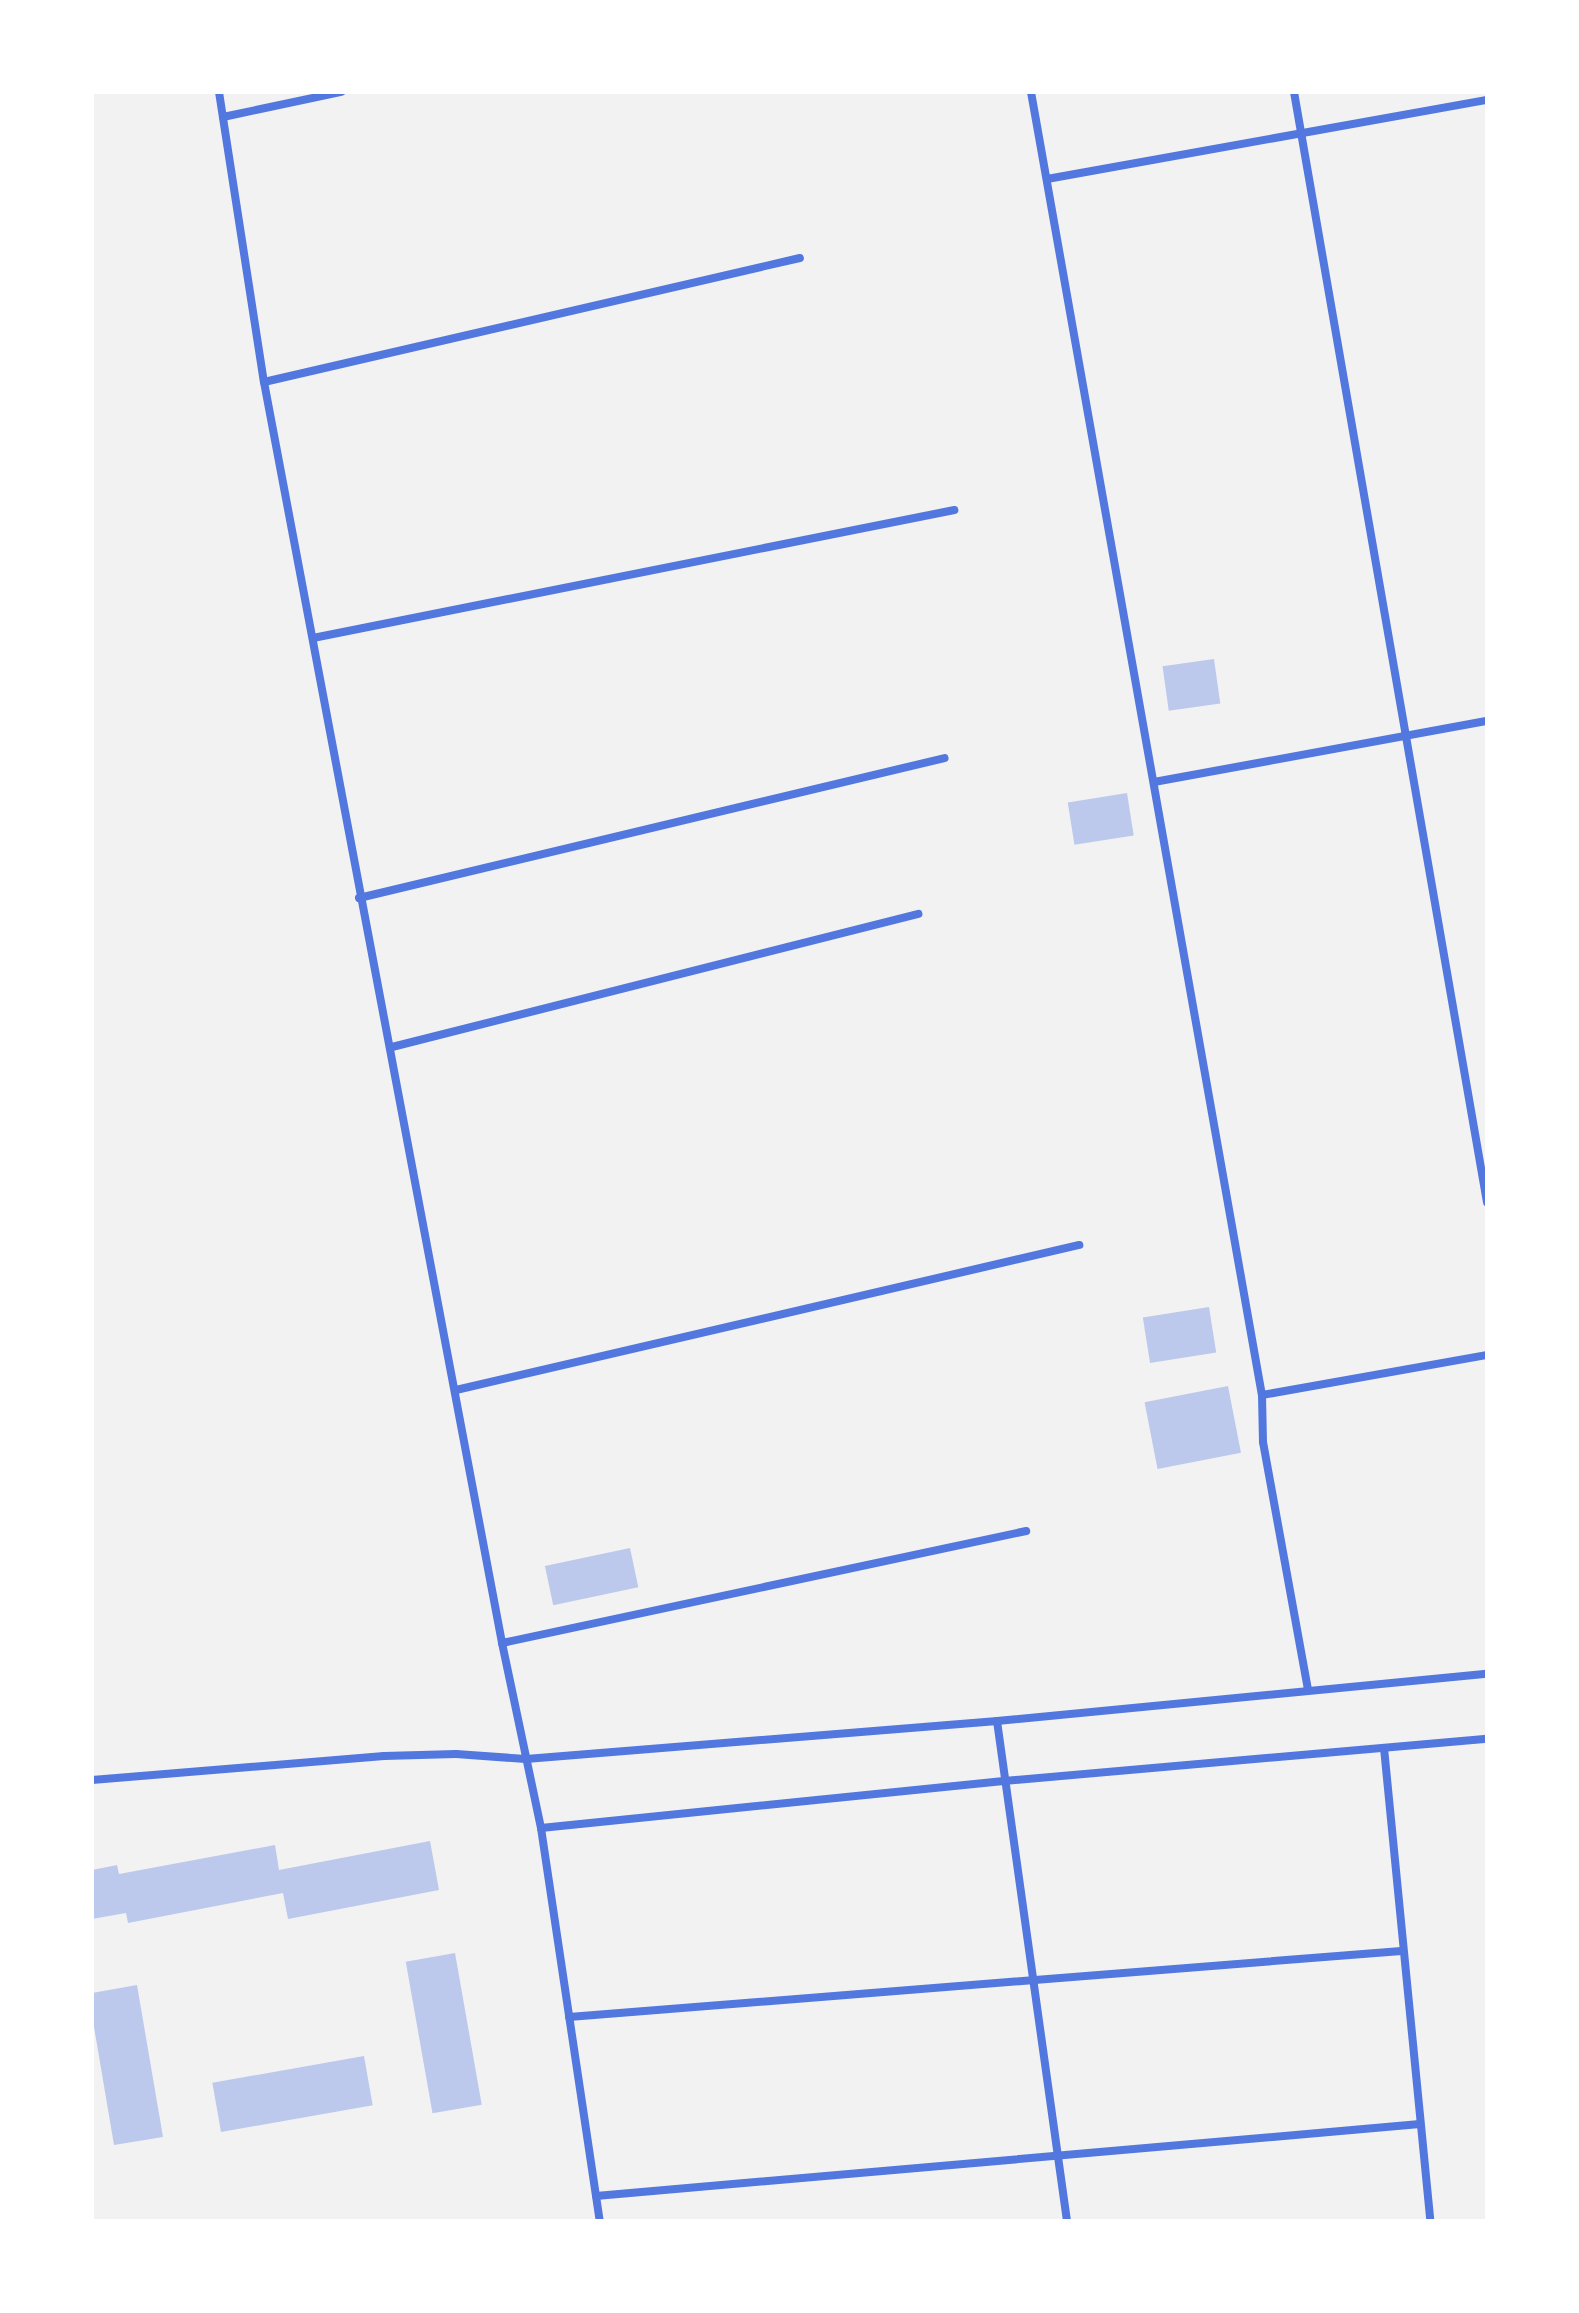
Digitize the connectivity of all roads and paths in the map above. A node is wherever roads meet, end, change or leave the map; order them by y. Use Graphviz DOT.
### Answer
graph roads {
  1 [pos="219,92"];
  2 [pos="341,92"];
  3 [pos="1031,92"];
  4 [pos="1294,92"];
  5 [pos="1487,100"];
  6 [pos="223,117"];
  7 [pos="1301,133"];
  8 [pos="1047,179"];
  9 [pos="800,258"];
  10 [pos="264,382"];
  11 [pos="954,510"];
  12 [pos="313,638"];
  13 [pos="1487,721"];
  14 [pos="1407,736"];
  15 [pos="945,758"];
  16 [pos="1154,782"];
  17 [pos="359,898"];
  18 [pos="918,914"];
  19 [pos="392,1047"];
  20 [pos="1487,1202"];
  21 [pos="1079,1245"];
  22 [pos="1487,1355"];
  23 [pos="456,1390"];
  24 [pos="1262,1395"];
  25 [pos="1026,1531"];
  26 [pos="502,1643"];
  27 [pos="1487,1674"];
  28 [pos="1308,1690"];
  29 [pos="997,1721"];
  30 [pos="1487,1739"];
  31 [pos="1384,1748"];
  32 [pos="526,1759"];
  33 [pos="92,1780"];
  34 [pos="1004,1781"];
  35 [pos="541,1828"];
  36 [pos="1401,1951"];
  37 [pos="1032,1980"];
  38 [pos="569,2017"];
  39 [pos="1420,2124"];
  40 [pos="1057,2156"];
  41 [pos="596,2196"];
  42 [pos="600,2221"];
  43 [pos="1067,2221"];
  44 [pos="1430,2221"];
  1 -- 6 [label="street"];
  2 -- 6 [label="street"];
  3 -- 8 [label="street"];
  4 -- 7 [label="street"];
  5 -- 7 [label="street"];
  6 -- 10 [label="street"];
  7 -- 8 [label="street"];
  7 -- 14 [label="street"];
  8 -- 16 [label="street"];
  9 -- 10 [label="street"];
  10 -- 12 [label="street"];
  11 -- 12 [label="street"];
  12 -- 17 [label="street"];
  13 -- 14 [label="street"];
  14 -- 16 [label="street"];
  14 -- 20 [label="street"];
  15 -- 17 [label="street"];
  16 -- 24 [label="street"];
  17 -- 19 [label="street"];
  18 -- 19 [label="street"];
  19 -- 23 [label="street"];
  21 -- 23 [label="street"];
  22 -- 24 [label="street"];
  23 -- 26 [label="street"];
  24 -- 28 [label="street"];
  25 -- 26 [label="street"];
  26 -- 32 [label="street"];
  27 -- 28 [label="street"];
  28 -- 29 [label="street"];
  29 -- 32 [label="street"];
  29 -- 34 [label="street"];
  30 -- 31 [label="street"];
  31 -- 34 [label="street"];
  31 -- 36 [label="street"];
  32 -- 33 [label="street"];
  32 -- 35 [label="street"];
  34 -- 35 [label="street"];
  34 -- 37 [label="street"];
  35 -- 38 [label="street"];
  36 -- 37 [label="street"];
  36 -- 39 [label="street"];
  37 -- 38 [label="street"];
  37 -- 40 [label="street"];
  38 -- 41 [label="street"];
  39 -- 40 [label="street"];
  39 -- 44 [label="street"];
  40 -- 41 [label="street"];
  40 -- 43 [label="street"];
  41 -- 42 [label="street"];
}
